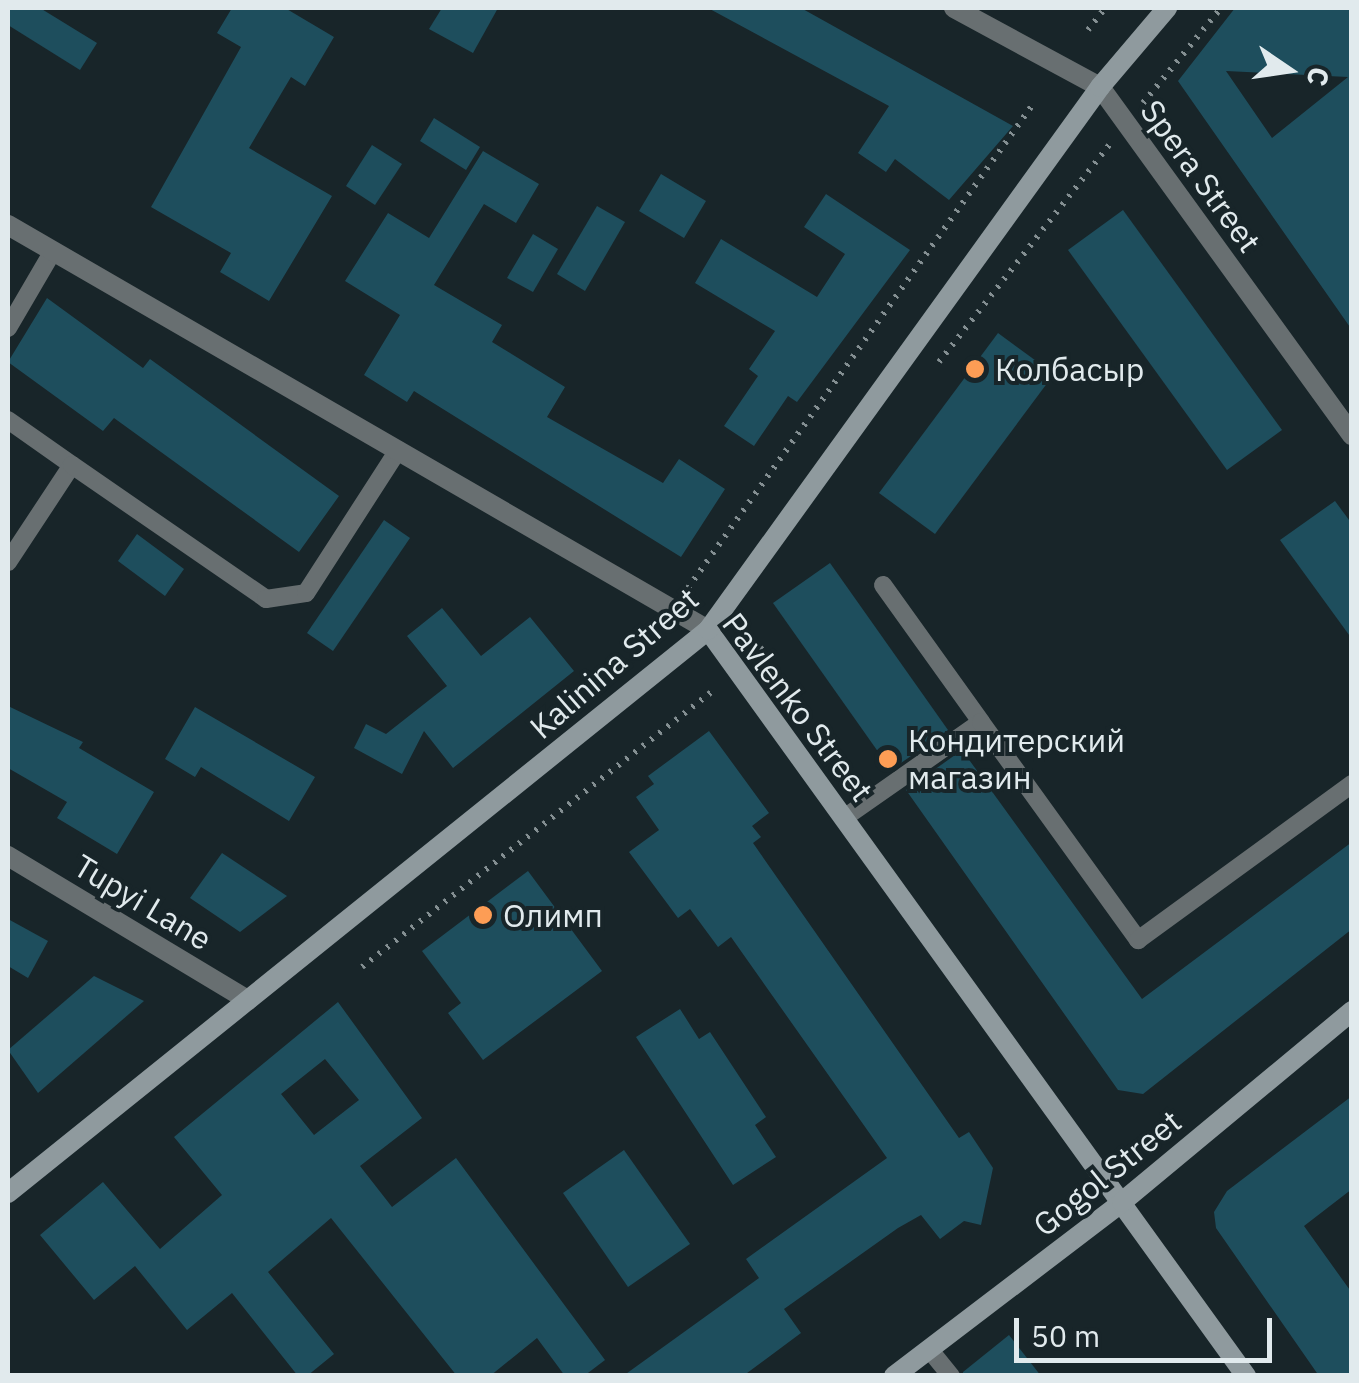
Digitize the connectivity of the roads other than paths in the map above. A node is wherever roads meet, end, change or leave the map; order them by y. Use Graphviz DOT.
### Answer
graph roads {
  1 [pos="954,8"];
  2 [pos="1167,8"];
  3 [pos="1100,88"];
  4 [pos="8,225"];
  5 [pos="52,251"];
  6 [pos="8,328"];
  7 [pos="8,420"];
  8 [pos="1352,435"];
  9 [pos="398,450"];
  10 [pos="72,465"];
  11 [pos="8,562"];
  12 [pos="884,585"];
  13 [pos="708,630"];
  14 [pos="981,722"];
  15 [pos="1352,784"];
  16 [pos="844,818"];
  17 [pos="8,856"];
  18 [pos="248,1000"];
  19 [pos="1352,1011"];
  20 [pos="8,1193"];
  21 [pos="1122,1202"];
  22 [pos="929,1349"];
  23 [pos="894,1376"];
  24 [pos="951,1376"];
  25 [pos="1246,1376"];
  1 -- 3 [label="street, Spera Street"];
  2 -- 3 [label="main road, Kalinina Street"];
  3 -- 8 [label="street, Spera Street"];
  3 -- 13 [label="main road, Kalinina Street"];
  4 -- 5 [label="street, Pavlenko Street"];
  5 -- 6 [label="lane"];
  5 -- 9 [label="street, Pavlenko Street"];
  7 -- 10 [label="lane"];
  9 -- 10 [label="lane"];
  9 -- 13 [label="street, Pavlenko Street"];
  10 -- 11 [label="lane"];
  12 -- 14 [label="lane"];
  13 -- 16 [label="main road, Pavlenko Street"];
  13 -- 18 [label="main road, Kalinina Street"];
  14 -- 15 [label="lane"];
  14 -- 16 [label="lane"];
  16 -- 21 [label="main road, Pavlenko Street"];
  17 -- 18 [label="street, Tupyi Lane"];
  18 -- 20 [label="main road, Kalinina Street"];
  19 -- 21 [label="main road, Gogol Street"];
  21 -- 22 [label="main road, Gogol Street"];
  21 -- 25 [label="main road, Pavlenko Street"];
  22 -- 23 [label="main road, Gogol Street"];
  22 -- 24 [label="lane"];
}
